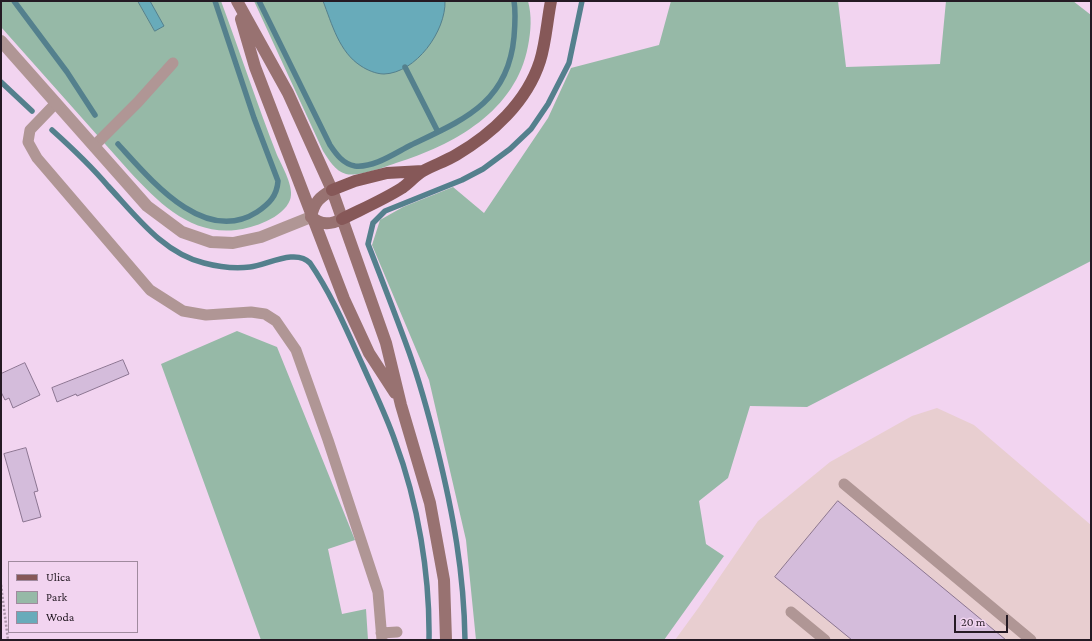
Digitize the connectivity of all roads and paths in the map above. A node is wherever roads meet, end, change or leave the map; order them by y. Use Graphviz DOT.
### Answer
graph roads {
  1 [pos="236,1"];
  2 [pos="544,1"];
  3 [pos="551,1"];
  4 [pos="547,24"];
  5 [pos="1,41"];
  6 [pos="173,62"];
  7 [pos="56,103"];
  8 [pos="94,146"];
  9 [pos="423,171"];
  10 [pos="332,190"];
  11 [pos="311,217"];
  12 [pos="342,219"];
  13 [pos="401,405"];
  14 [pos="844,484"];
  15 [pos="1,585"];
  16 [pos="791,612"];
  17 [pos="397,632"];
  18 [pos="382,637"];
  19 [pos="8,640"];
  20 [pos="446,640"];
  21 [pos="825,640"];
  22 [pos="1031,640"];
  1 -- 10 [label="street"];
  1 -- 11 [label="street"];
  2 -- 4 [label="main road"];
  3 -- 4 [label="main road"];
  4 -- 9 [label="main road"];
  5 -- 7 [label="street"];
  6 -- 8 [label="lane"];
  7 -- 8 [label="street"];
  7 -- 18 [label="lane"];
  8 -- 11 [label="street"];
  9 -- 10 [label="main road"];
  9 -- 12 [label="main road"];
  10 -- 11 [label="street"];
  10 -- 12 [label="street"];
  11 -- 12 [label="street"];
  11 -- 13 [label="street"];
  12 -- 13 [label="street"];
  13 -- 20 [label="street"];
  14 -- 22 [label="lane"];
  15 -- 19 [label="path"];
  16 -- 21 [label="lane"];
  17 -- 18 [label="lane"];
}
